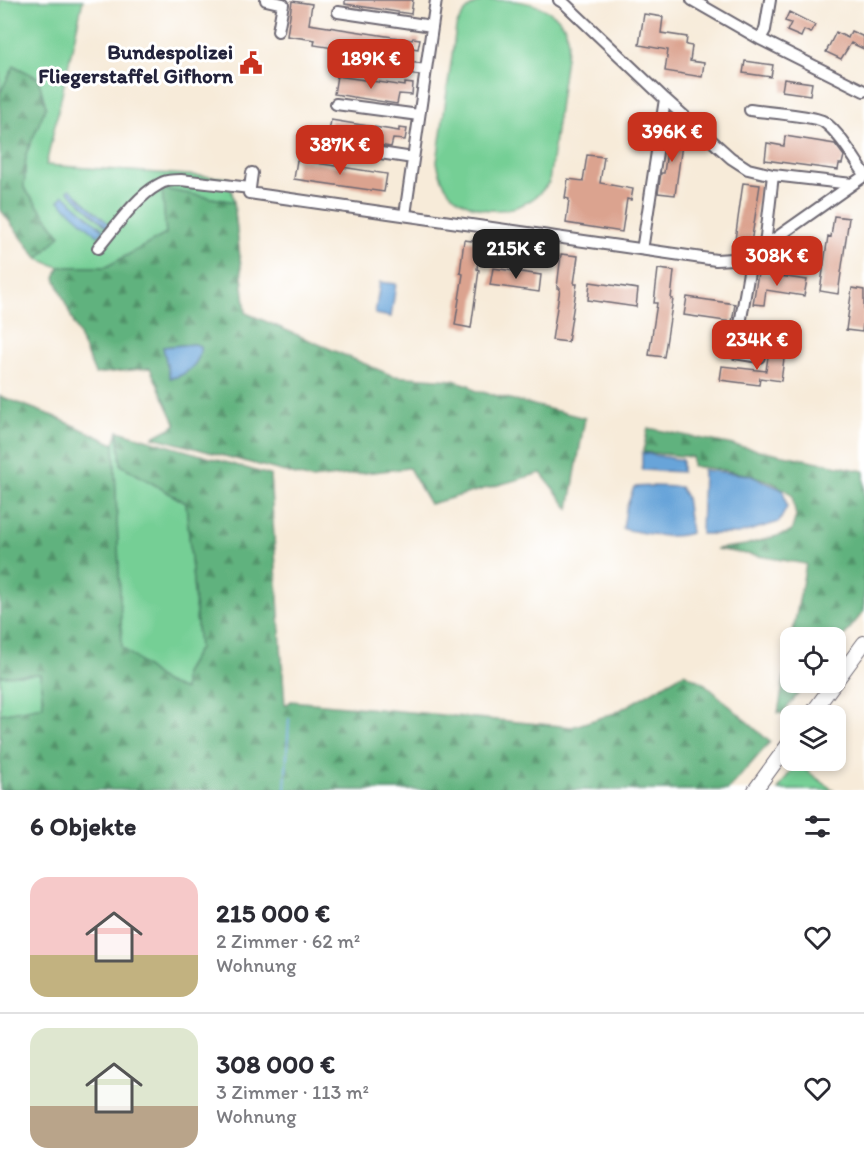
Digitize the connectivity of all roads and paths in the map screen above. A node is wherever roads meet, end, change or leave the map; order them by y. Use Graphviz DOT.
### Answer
graph roads {
  1 [pos="266,0"];
  2 [pos="436,0"];
  3 [pos="559,0"];
  4 [pos="692,0"];
  5 [pos="770,0"];
  6 [pos="338,12"];
  7 [pos="432,26"];
  8 [pos="278,31"];
  9 [pos="760,39"];
  10 [pos="344,60"];
  11 [pos="426,69"];
  12 [pos="864,91"];
  13 [pos="665,99"];
  14 [pos="336,104"];
  15 [pos="750,110"];
  16 [pos="419,115"];
  17 [pos="308,142"];
  18 [pos="413,158"];
  19 [pos="252,173"];
  20 [pos="864,174"];
  21 [pos="773,175"];
  22 [pos="852,184"];
  23 [pos="250,188"];
  24 [pos="405,216"];
  25 [pos="643,244"];
  26 [pos="765,246"];
  27 [pos="98,248"];
  28 [pos="752,255"];
  29 [pos="759,357"];
  30 [pos="864,643"];
  31 [pos="846,667"];
  32 [pos="780,756"];
  33 [pos="755,790"];
  1 -- 8 [label="street"];
  2 -- 7 [label="street"];
  3 -- 13 [label="street"];
  4 -- 9 [label="street"];
  5 -- 9 [label="street"];
  6 -- 7 [label="street"];
  7 -- 11 [label="street"];
  9 -- 12 [label="street"];
  10 -- 11 [label="street"];
  11 -- 16 [label="street"];
  13 -- 21 [label="street"];
  13 -- 25 [label="street"];
  14 -- 16 [label="street"];
  15 -- 20 [label="street"];
  16 -- 18 [label="street"];
  17 -- 18 [label="street"];
  18 -- 24 [label="street"];
  19 -- 23 [label="street"];
  20 -- 22 [label="street"];
  21 -- 22 [label="street"];
  21 -- 26 [label="street"];
  22 -- 26 [label="street"];
  23 -- 24 [label="street"];
  23 -- 27 [label="street"];
  24 -- 28 [label="street"];
  26 -- 28 [label="street"];
  28 -- 29 [label="street"];
  30 -- 31 [label="main road"];
  32 -- 33 [label="main road"];
}
